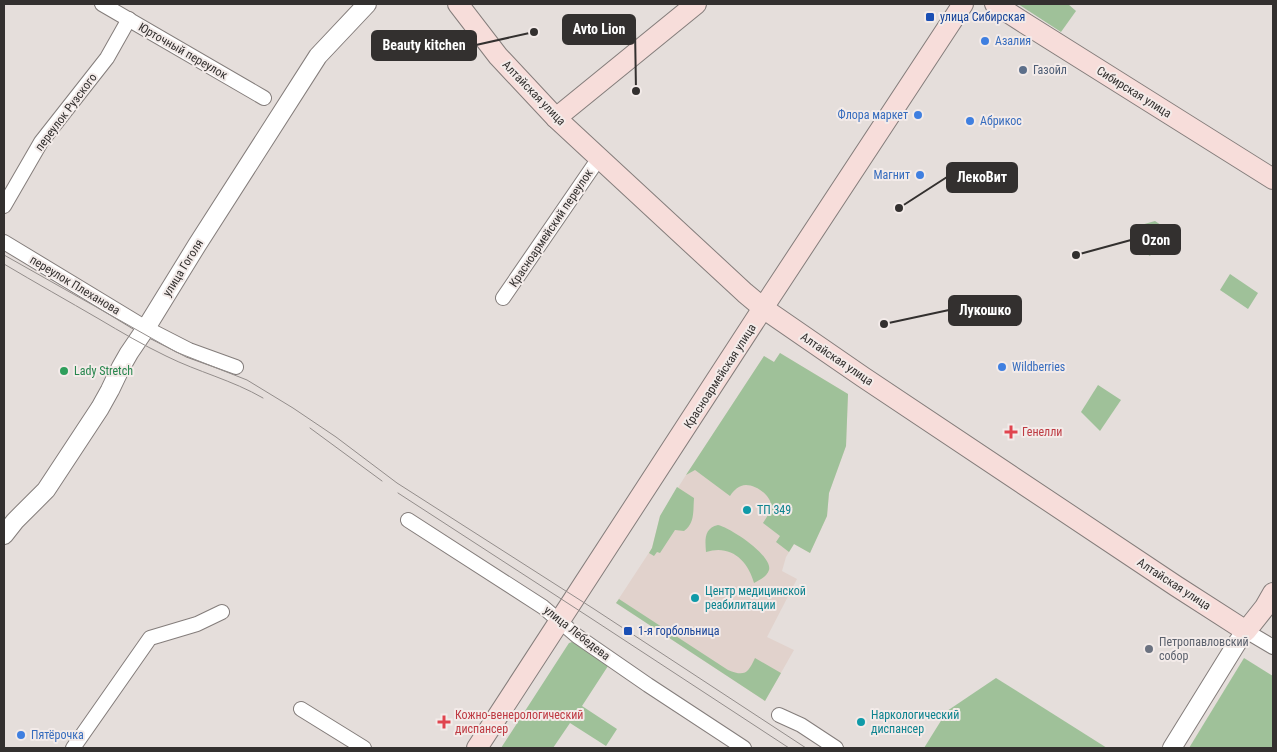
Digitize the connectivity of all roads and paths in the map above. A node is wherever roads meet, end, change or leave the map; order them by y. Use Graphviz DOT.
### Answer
graph roads {
  1 [pos="102,4"];
  2 [pos="367,4"];
  3 [pos="458,4"];
  4 [pos="696,4"];
  5 [pos="963,4"];
  6 [pos="995,4"];
  7 [pos="129,19"];
  8 [pos="264,98"];
  9 [pos="556,118"];
  10 [pos="599,158"];
  11 [pos="1273,179"];
  12 [pos="4,206"];
  13 [pos="4,242"];
  14 [pos="503,298"];
  15 [pos="763,308"];
  16 [pos="146,328"];
  17 [pos="236,367"];
  18 [pos="408,520"];
  19 [pos="4,535"];
  20 [pos="1273,593"];
  21 [pos="222,612"];
  22 [pos="560,622"];
  23 [pos="1246,631"];
  24 [pos="1273,647"];
  25 [pos="302,709"];
  26 [pos="779,715"];
  27 [pos="73,748"];
  28 [pos="364,748"];
  29 [pos="477,748"];
  30 [pos="744,748"];
  31 [pos="836,748"];
  32 [pos="1172,748"];
  1 -- 7 [label="street, Юрточный переулок"];
  2 -- 16 [label="street, улица Гоголя"];
  3 -- 9 [label="main road, Алтайская улица"];
  4 -- 9 [label="main road"];
  5 -- 15 [label="main road, Красноармейская улица"];
  6 -- 11 [label="main road, Сибирская улица"];
  7 -- 8 [label="street, Юрточный переулок"];
  7 -- 12 [label="street, переулок Рузского"];
  9 -- 10 [label="main road, Алтайская улица"];
  10 -- 14 [label="street, Красноармейский переулок"];
  10 -- 15 [label="main road, Алтайская улица"];
  13 -- 16 [label="street, переулок Плеханова"];
  15 -- 22 [label="main road, Красноармейская улица"];
  15 -- 23 [label="main road, Алтайская улица"];
  16 -- 17 [label="street"];
  16 -- 19 [label="street, улица Гоголя"];
  18 -- 22 [label="street, улица Лебедева"];
  20 -- 23 [label="main road"];
  21 -- 27 [label="street"];
  22 -- 29 [label="main road, Красноармейская улица"];
  22 -- 30 [label="street, улица Лебедева"];
  23 -- 24 [label="street, Алтайская улица"];
  23 -- 32 [label="street"];
  25 -- 28 [label="street"];
  26 -- 31 [label="street"];
}
